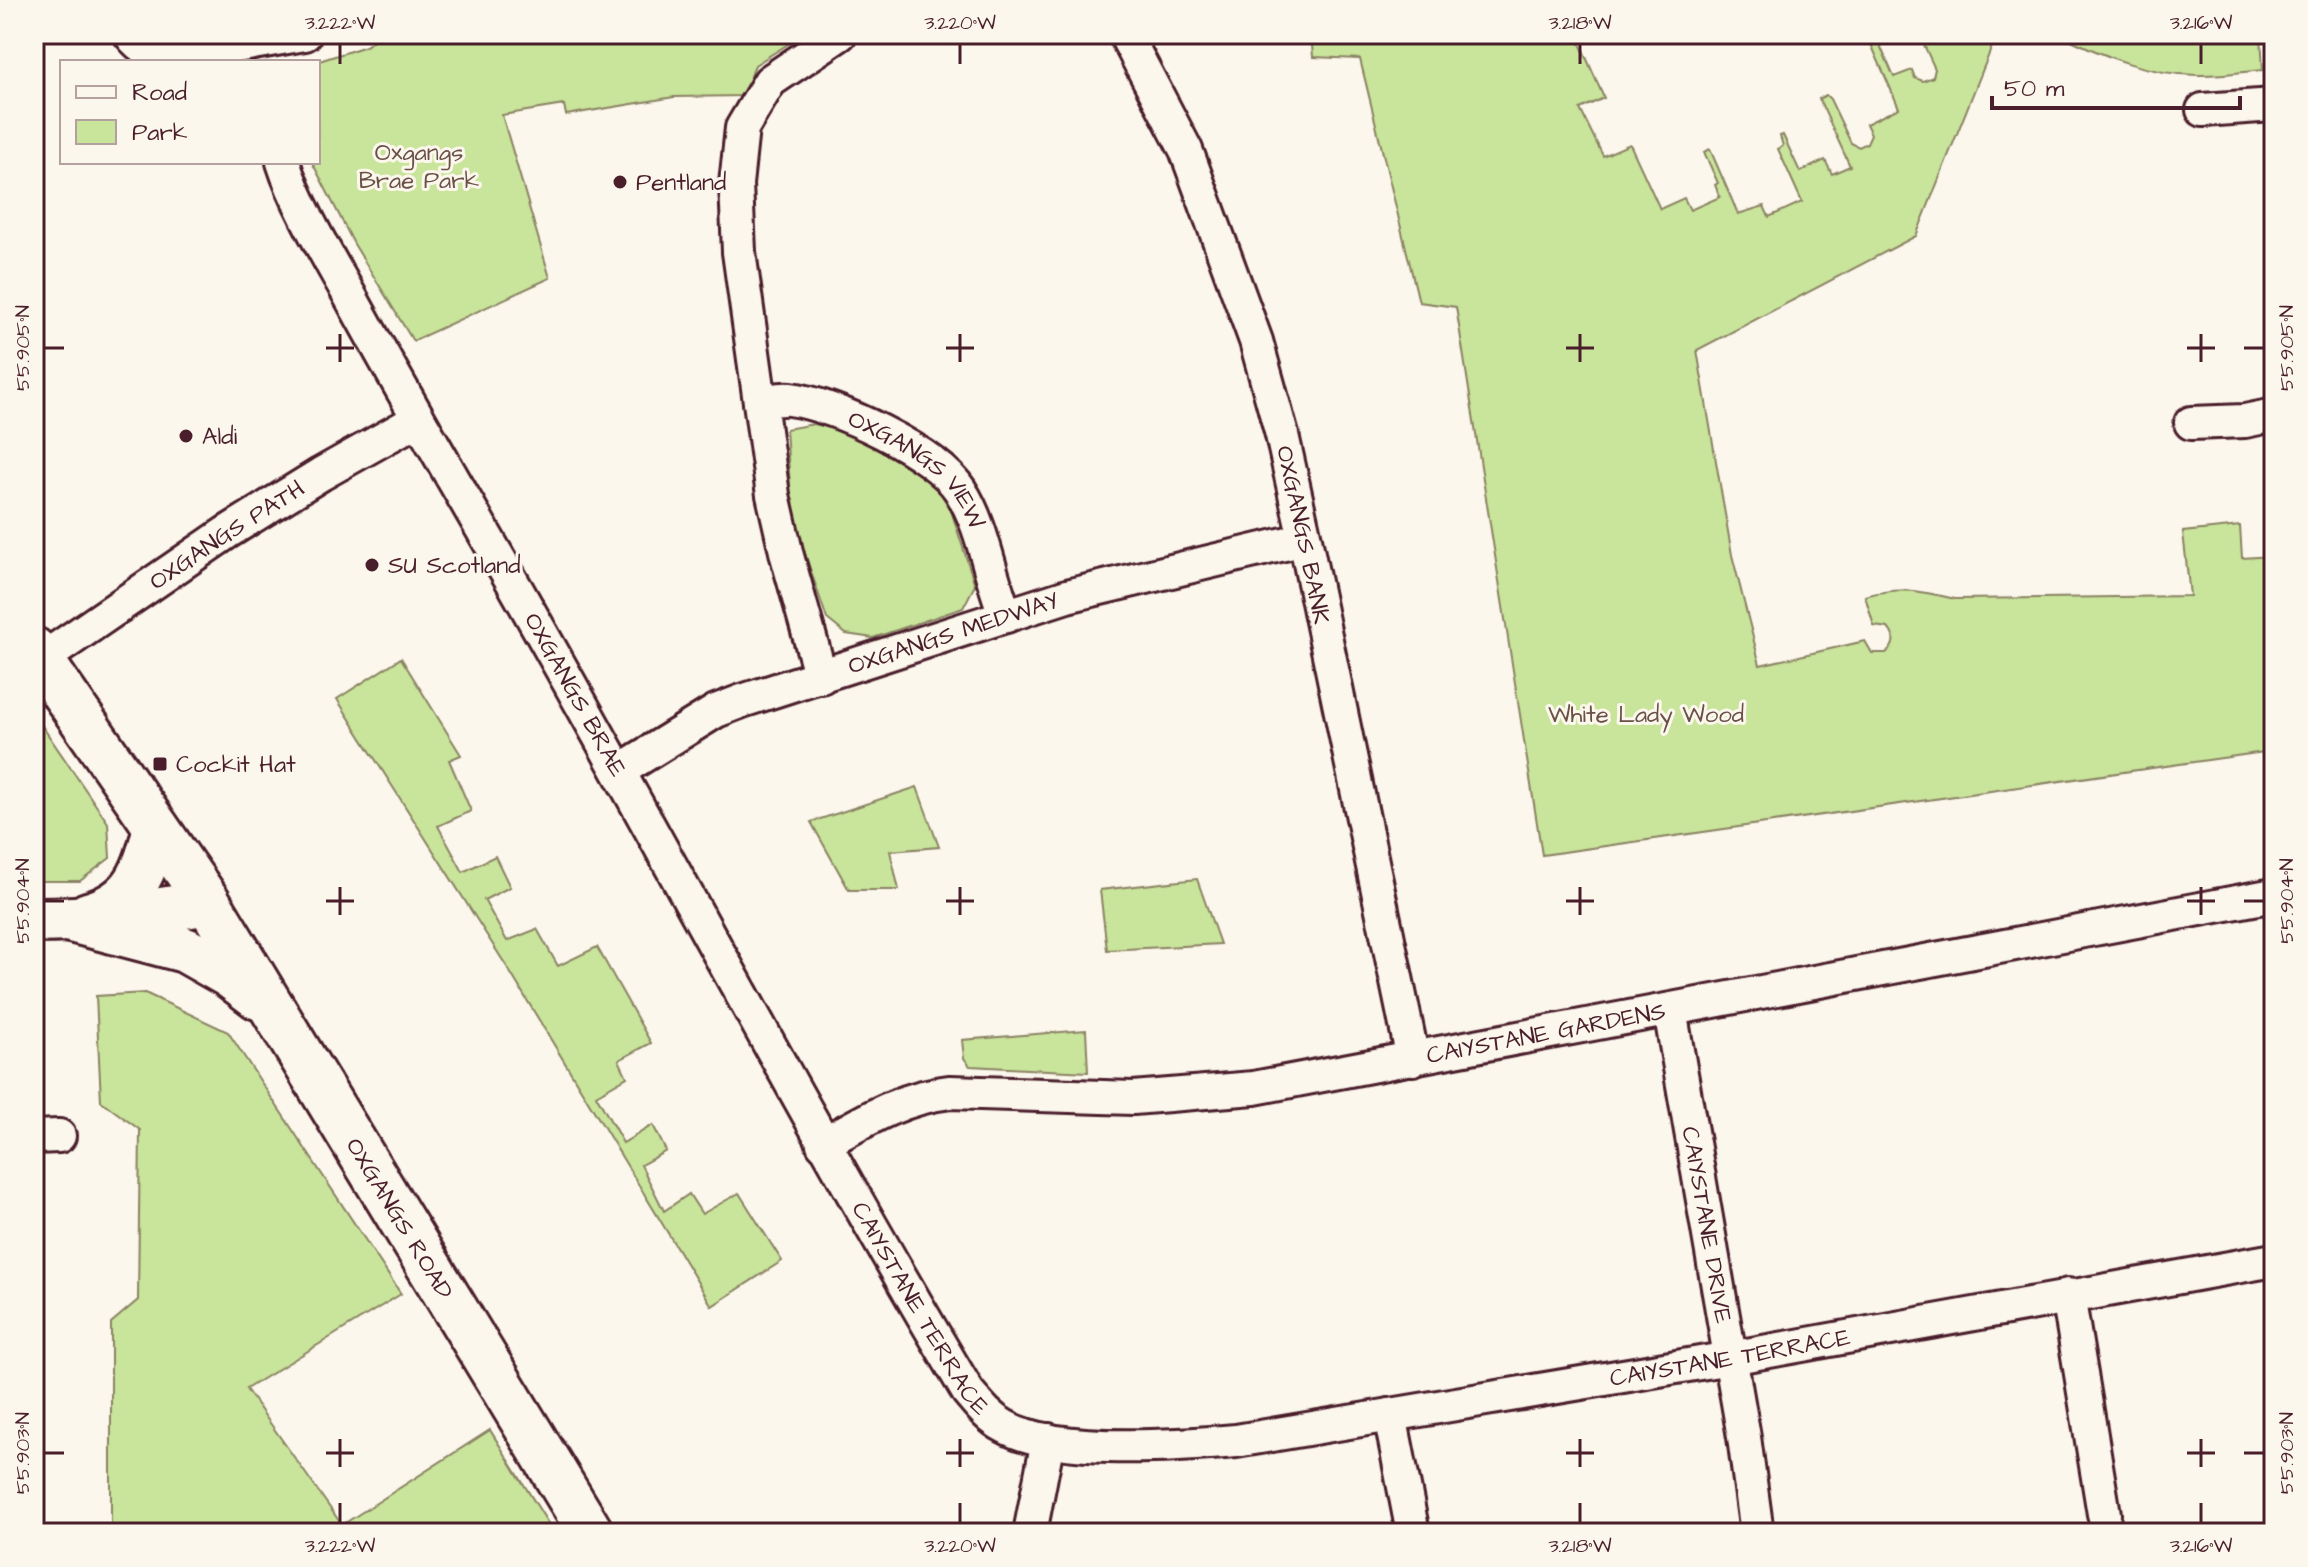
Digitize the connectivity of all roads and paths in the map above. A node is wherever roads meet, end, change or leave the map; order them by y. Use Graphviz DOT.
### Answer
graph roads {
  1 [pos="130,34"];
  2 [pos="305,34"];
  3 [pos="840,34"];
  4 [pos="1125,34"];
  5 [pos="251,53"];
  6 [pos="2274,105"];
  7 [pos="2203,110"];
  8 [pos="284,164"];
  9 [pos="760,402"];
  10 [pos="2274,415"];
  11 [pos="417,420"];
  12 [pos="2191,423"];
  13 [pos="1305,539"];
  14 [pos="1006,616"];
  15 [pos="38,655"];
  16 [pos="821,677"];
  17 [pos="619,771"];
  18 [pos="156,827"];
  19 [pos="2274,895"];
  20 [pos="208,902"];
  21 [pos="52,920"];
  22 [pos="273,1008"];
  23 [pos="1670,1010"];
  24 [pos="1413,1059"];
  25 [pos="823,1144"];
  26 [pos="2274,1260"];
  27 [pos="2068,1295"];
  28 [pos="1730,1358"];
  29 [pos="1390,1415"];
  30 [pos="1048,1440"];
  31 [pos="2104,1514"];
  32 [pos="591,1533"];
  33 [pos="1030,1533"];
  34 [pos="1413,1533"];
  35 [pos="1757,1533"];
  1 -- 5 [label="street"];
  2 -- 5 [label="street"];
  3 -- 9 [label="street"];
  4 -- 13 [label="street, OXGANGS BANK"];
  6 -- 7 [label="street"];
  8 -- 11 [label="street, OXGANGS BRAE"];
  9 -- 14 [label="street, OXGANGS VIEW"];
  9 -- 16 [label="street"];
  10 -- 12 [label="street"];
  11 -- 15 [label="street, OXGANGS PATH"];
  11 -- 17 [label="street, OXGANGS BRAE"];
  13 -- 14 [label="street, OXGANGS MEDWAY"];
  13 -- 24 [label="street, OXGANGS BANK"];
  14 -- 16 [label="street, OXGANGS MEDWAY"];
  15 -- 18 [label="main road, OXGANGS ROAD"];
  16 -- 17 [label="street, OXGANGS MEDWAY"];
  17 -- 25 [label="street, OXGANGS BRAE"];
  18 -- 20 [label="main road, OXGANGS ROAD"];
  18 -- 21 [label="main road"];
  19 -- 23 [label="street, CAIYSTANE GARDENS"];
  20 -- 21 [label="main road"];
  20 -- 22 [label="main road, OXGANGS ROAD"];
  21 -- 22 [label="main road"];
  22 -- 32 [label="main road, OXGANGS ROAD"];
  23 -- 24 [label="street, CAIYSTANE GARDENS"];
  23 -- 28 [label="street, CAIYSTANE DRIVE"];
  24 -- 25 [label="street, CAIYSTANE GARDENS"];
  25 -- 30 [label="street, CAIYSTANE TERRACE"];
  26 -- 27 [label="street, CAIYSTANE TERRACE"];
  27 -- 28 [label="street, CAIYSTANE TERRACE"];
  27 -- 31 [label="street"];
  28 -- 29 [label="street, CAIYSTANE TERRACE"];
  28 -- 35 [label="street, CAIYSTANE DRIVE"];
  29 -- 30 [label="street, CAIYSTANE TERRACE"];
  29 -- 34 [label="street"];
  30 -- 33 [label="street"];
}
